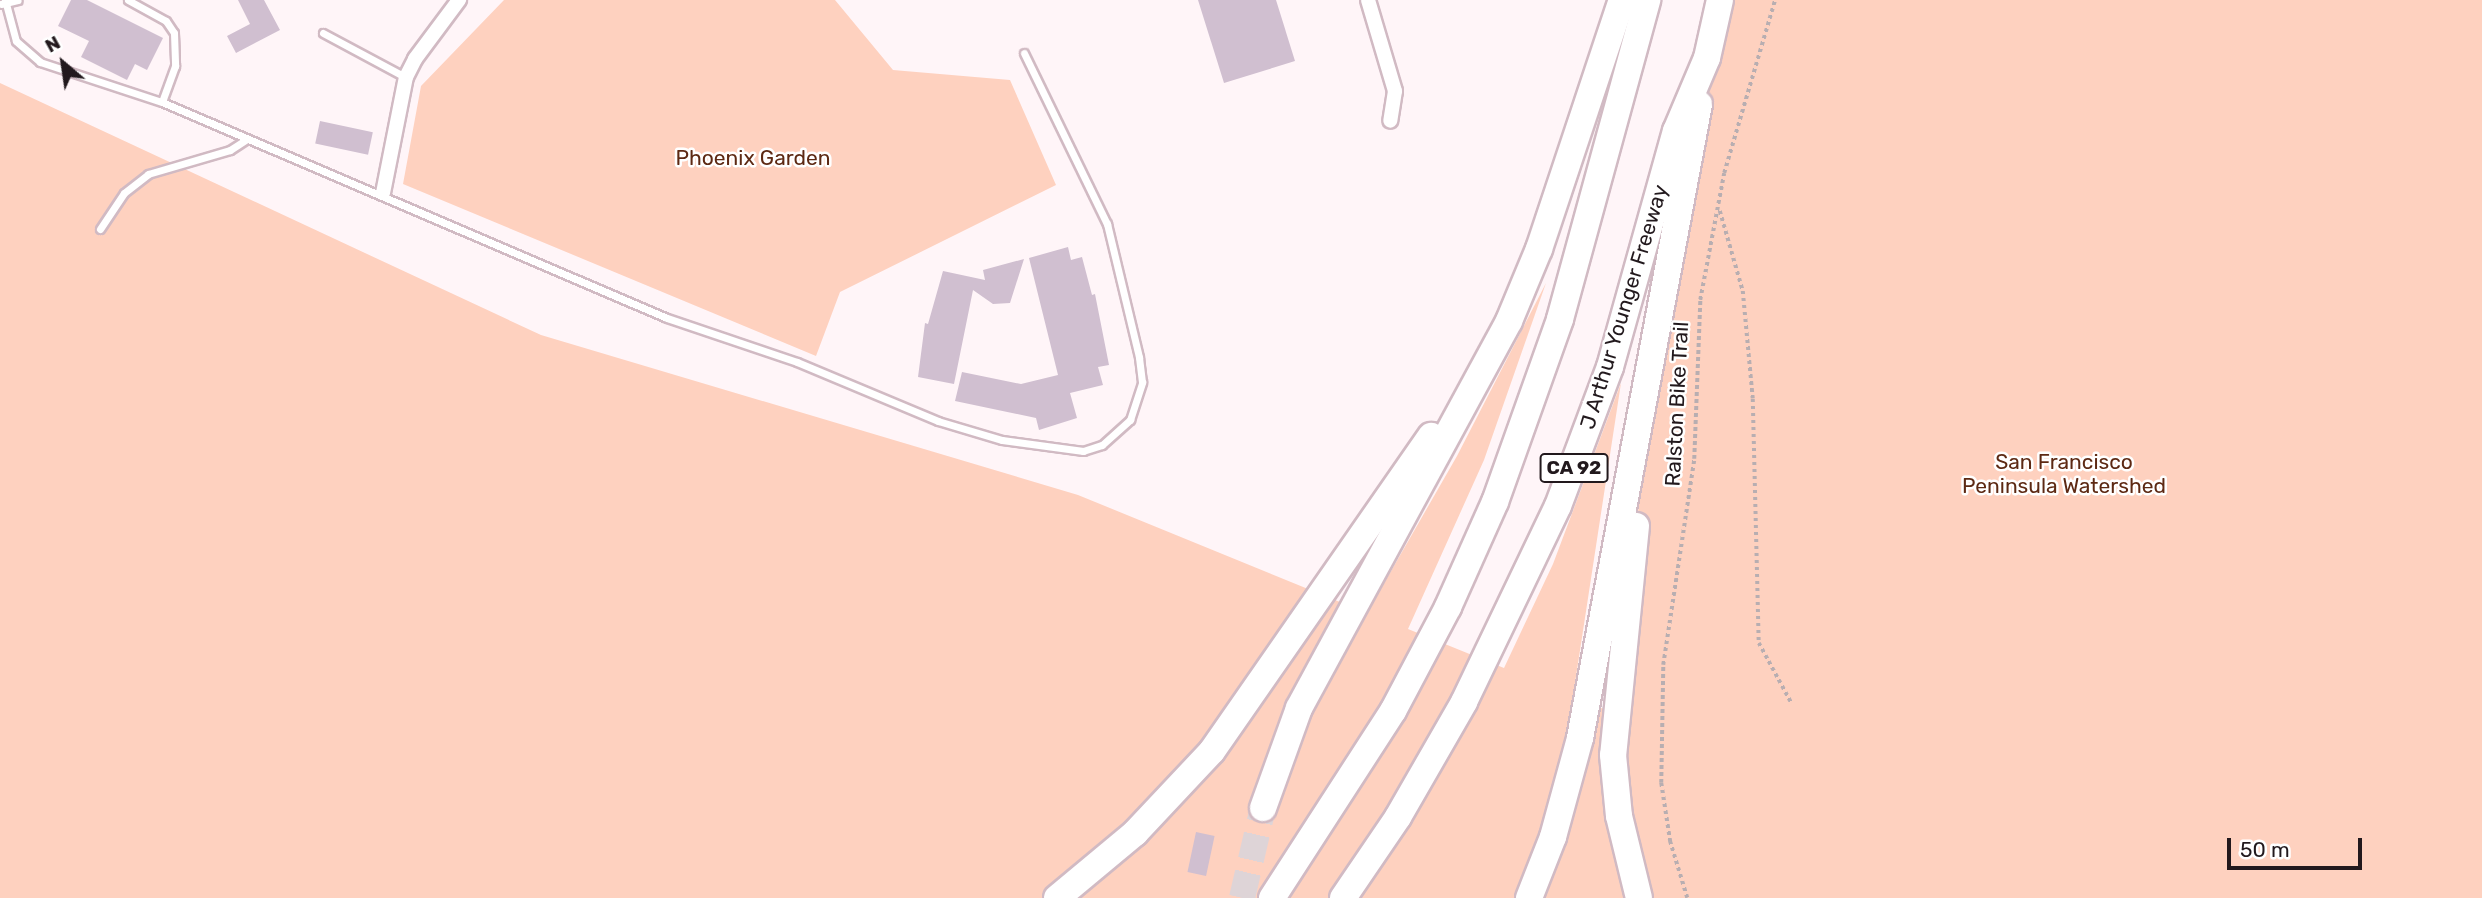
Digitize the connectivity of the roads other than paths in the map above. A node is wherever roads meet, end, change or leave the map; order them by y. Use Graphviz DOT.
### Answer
graph roads {
  1 [pos="18,0"];
  2 [pos="128,0"];
  3 [pos="459,0"];
  4 [pos="1368,0"];
  5 [pos="1622,0"];
  6 [pos="1647,0"];
  7 [pos="1720,0"];
  8 [pos="3,2"];
  9 [pos="323,33"];
  10 [pos="1024,53"];
  11 [pos="1707,58"];
  12 [pos="406,77"];
  13 [pos="162,102"];
  14 [pos="1391,121"];
  15 [pos="247,139"];
  16 [pos="383,193"];
  17 [pos="100,229"];
  18 [pos="1508,321"];
  19 [pos="1657,338"];
  20 [pos="1263,808"];
  21 [pos="1057,898"];
  22 [pos="1272,898"];
  23 [pos="1343,898"];
  24 [pos="1529,898"];
  25 [pos="1639,898"];
  1 -- 8 [label="lane"];
  2 -- 13 [label="lane"];
  3 -- 12 [label="street"];
  4 -- 14 [label="street"];
  5 -- 18 [label="highway"];
  6 -- 22 [label="highway, CA 92"];
  7 -- 11 [label="highway, J Arthur Younger Freeway / CA 92"];
  8 -- 13 [label="lane"];
  9 -- 12 [label="lane"];
  10 -- 16 [label="lane"];
  11 -- 19 [label="highway"];
  11 -- 23 [label="highway, J Arthur Younger Freeway / CA 92"];
  12 -- 16 [label="street"];
  13 -- 15 [label="lane"];
  15 -- 16 [label="lane"];
  15 -- 17 [label="lane"];
  18 -- 20 [label="highway"];
  18 -- 21 [label="highway"];
  19 -- 24 [label="highway"];
  19 -- 25 [label="highway"];
}
